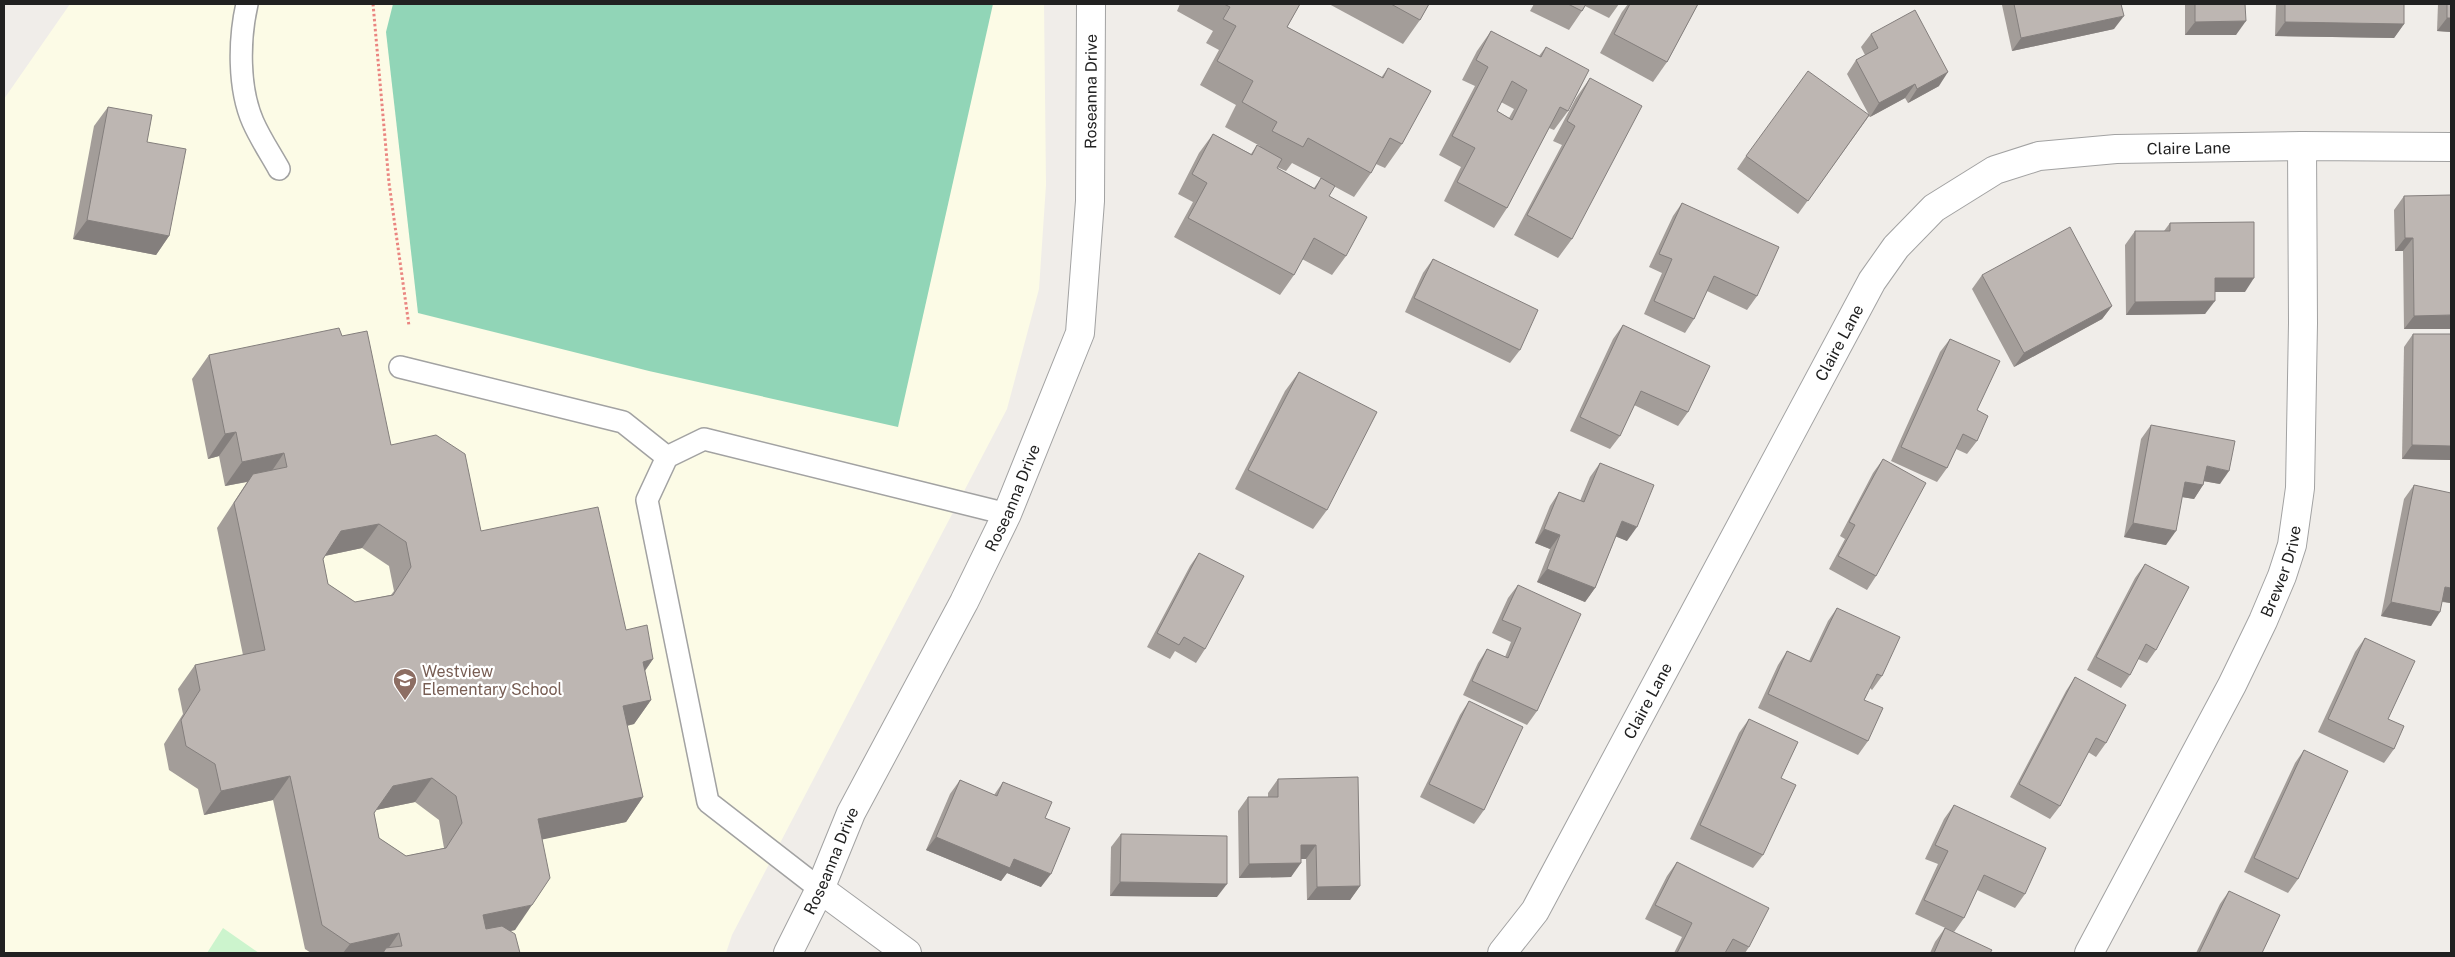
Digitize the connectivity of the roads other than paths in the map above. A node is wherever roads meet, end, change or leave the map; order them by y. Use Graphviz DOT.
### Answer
graph roads {
  1 [pos="247,4"];
  2 [pos="1091,4"];
  3 [pos="2302,146"];
  4 [pos="2451,148"];
  5 [pos="279,169"];
  6 [pos="400,367"];
  7 [pos="667,457"];
  8 [pos="1007,514"];
  9 [pos="820,889"];
  10 [pos="788,953"];
  11 [pos="907,953"];
  12 [pos="1502,953"];
  13 [pos="2089,953"];
  1 -- 5 [label="lane"];
  2 -- 8 [label="street, Roseanna Drive"];
  3 -- 4 [label="street, Claire Lane"];
  3 -- 12 [label="street, Claire Lane"];
  3 -- 13 [label="street, Brewer Drive"];
  6 -- 7 [label="lane"];
  7 -- 8 [label="lane"];
  7 -- 9 [label="lane"];
  8 -- 9 [label="street, Roseanna Drive"];
  9 -- 10 [label="street, Roseanna Drive"];
  9 -- 11 [label="street"];
}
